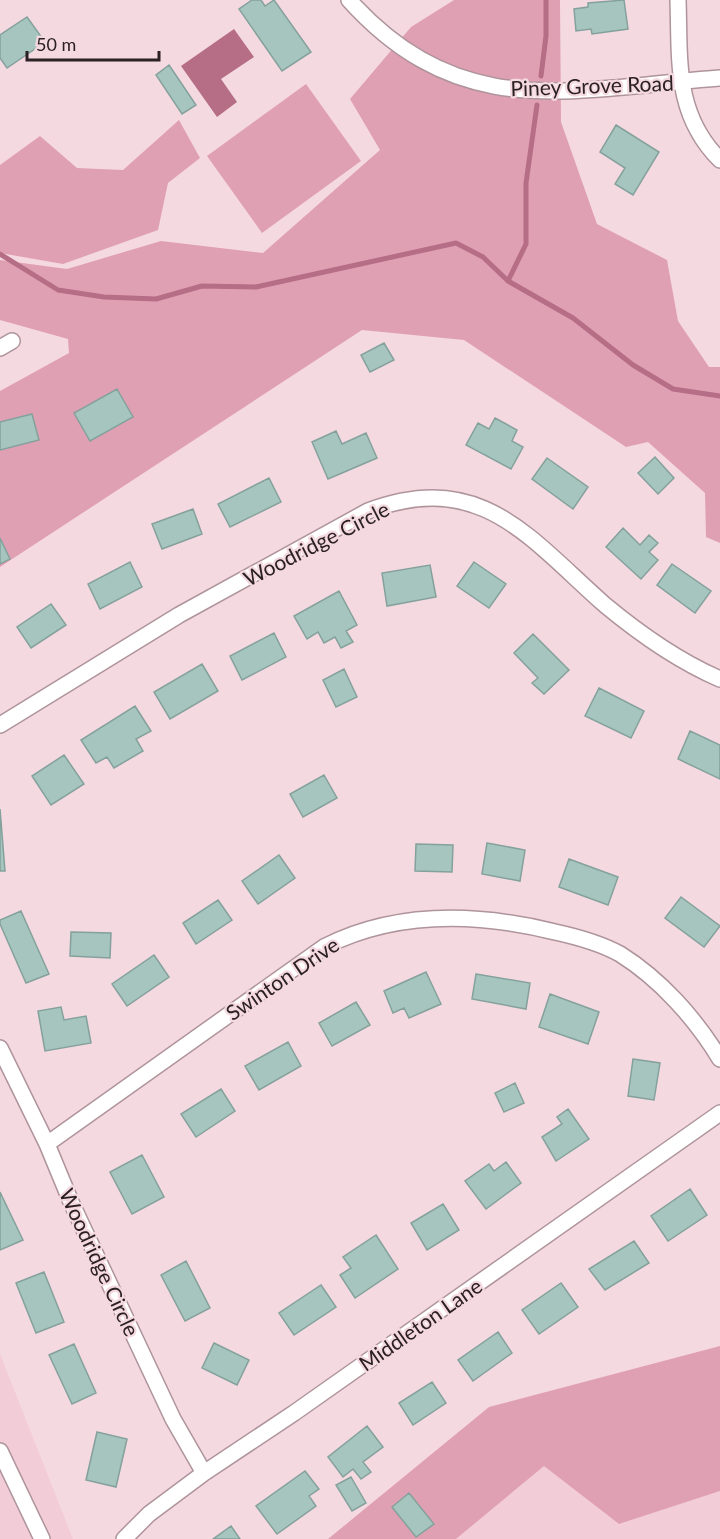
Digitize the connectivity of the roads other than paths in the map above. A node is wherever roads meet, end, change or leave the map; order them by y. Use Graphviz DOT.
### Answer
graph roads {
  1 [pos="349,0"];
  2 [pos="678,0"];
  3 [pos="720,78"];
  4 [pos="681,81"];
  5 [pos="720,160"];
  6 [pos="720,679"];
  7 [pos="0,725"];
  8 [pos="0,1048"];
  9 [pos="720,1059"];
  10 [pos="720,1113"];
  11 [pos="47,1144"];
  12 [pos="0,1451"];
  13 [pos="204,1473"];
  14 [pos="42,1539"];
  15 [pos="124,1539"];
  1 -- 4 [label="street, Piney Grove Road"];
  2 -- 4 [label="street"];
  3 -- 4 [label="street, Piney Grove Road"];
  4 -- 5 [label="street"];
  6 -- 7 [label="street, Woodridge Circle"];
  8 -- 11 [label="street, Woodridge Circle"];
  9 -- 11 [label="street, Swinton Drive"];
  10 -- 13 [label="street, Middleton Lane"];
  11 -- 13 [label="street, Woodridge Circle"];
  12 -- 14 [label="street"];
  13 -- 15 [label="street, Middleton Lane"];
}
